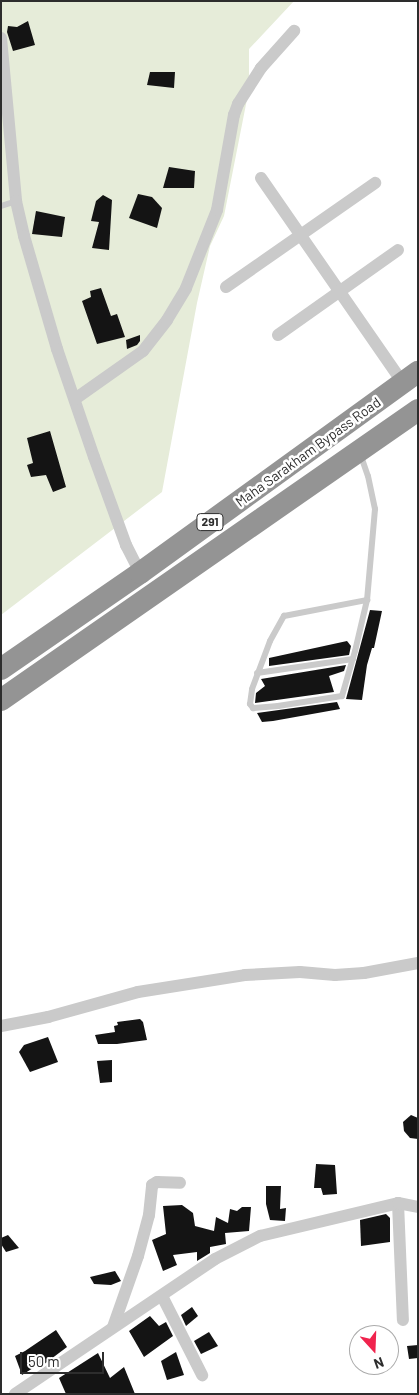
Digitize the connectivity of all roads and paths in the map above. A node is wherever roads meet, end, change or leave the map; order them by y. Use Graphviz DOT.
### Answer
graph roads {
  1 [pos="294,31"];
  2 [pos="1,38"];
  3 [pos="261,178"];
  4 [pos="375,183"];
  5 [pos="16,201"];
  6 [pos="1,206"];
  7 [pos="301,235"];
  8 [pos="398,250"];
  9 [pos="226,287"];
  10 [pos="339,291"];
  11 [pos="278,335"];
  12 [pos="410,377"];
  13 [pos="75,399"];
  14 [pos="418,410"];
  15 [pos="358,450"];
  16 [pos="140,572"];
  17 [pos="367,600"];
  18 [pos="353,659"];
  19 [pos="1,669"];
  20 [pos="257,673"];
  21 [pos="1,700"];
  22 [pos="418,963"];
  23 [pos="1,1026"];
  24 [pos="180,1183"];
  25 [pos="398,1204"];
  26 [pos="418,1207"];
  27 [pos="162,1296"];
  28 [pos="403,1320"];
  29 [pos="113,1327"];
  30 [pos="202,1375"];
  31 [pos="15,1394"];
  1 -- 13 [label="street"];
  2 -- 5 [label="street"];
  3 -- 7 [label="street"];
  4 -- 7 [label="street"];
  5 -- 6 [label="lane"];
  5 -- 13 [label="street"];
  7 -- 9 [label="street"];
  7 -- 10 [label="street"];
  8 -- 10 [label="street"];
  10 -- 11 [label="street"];
  10 -- 12 [label="street"];
  12 -- 16 [label="highway, Maha Sarakham Bypass Road / 291"];
  13 -- 16 [label="street"];
  14 -- 15 [label="highway, Maha Sarakham Bypass Road / 291"];
  15 -- 17 [label="lane"];
  15 -- 21 [label="highway, Maha Sarakham Bypass Road / 291"];
  16 -- 19 [label="highway, Maha Sarakham Bypass Road / 291"];
  17 -- 18 [label="lane"];
  17 -- 20 [label="lane"];
  18 -- 20 [label="lane"];
  18 -- 20 [label="lane"];
  22 -- 23 [label="street"];
  24 -- 29 [label="street"];
  25 -- 26 [label="street"];
  25 -- 27 [label="street"];
  25 -- 28 [label="street"];
  27 -- 29 [label="street"];
  27 -- 30 [label="street"];
  29 -- 31 [label="street"];
}
